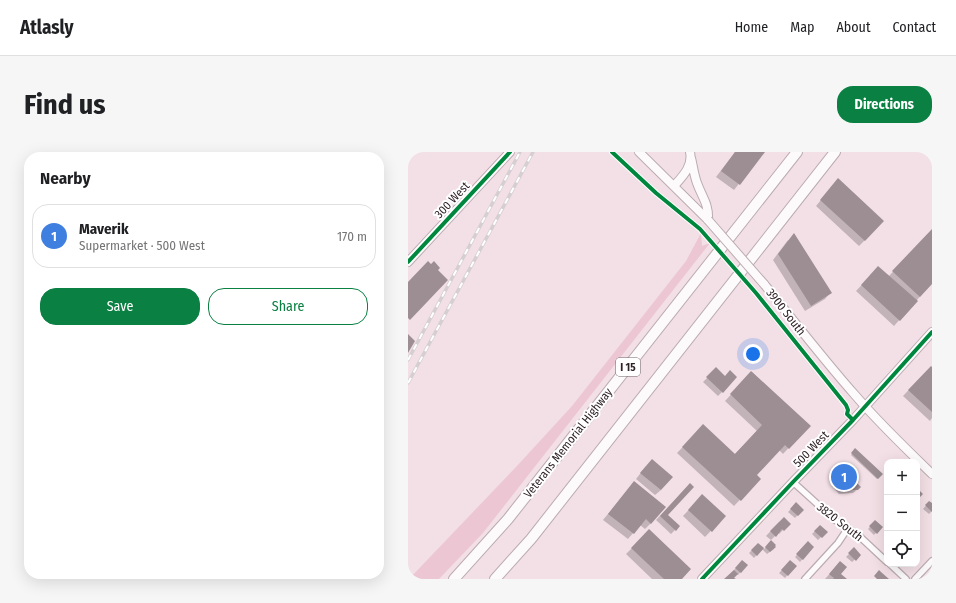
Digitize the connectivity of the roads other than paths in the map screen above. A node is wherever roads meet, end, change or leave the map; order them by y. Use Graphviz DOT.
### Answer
graph roads {
  1 [pos="510,152"];
  2 [pos="639,152"];
  3 [pos="798,152"];
  4 [pos="835,152"];
  5 [pos="691,155"];
  6 [pos="674,186"];
  7 [pos="708,220"];
  8 [pos="408,262"];
  9 [pos="932,332"];
  10 [pos="865,406"];
  11 [pos="932,474"];
  12 [pos="793,482"];
  13 [pos="848,528"];
  14 [pos="884,559"];
  15 [pos="932,561"];
  16 [pos="893,567"];
  17 [pos="454,579"];
  18 [pos="495,579"];
  19 [pos="702,579"];
  20 [pos="805,579"];
  21 [pos="906,579"];
  22 [pos="915,579"];
  1 -- 8 [label="main road, 300 West"];
  2 -- 6 [label="main road, 3900 South"];
  3 -- 17 [label="highway, Veterans Memorial Highway / I 15"];
  4 -- 18 [label="highway, I 15"];
  5 -- 6 [label="main road"];
  5 -- 7 [label="main road"];
  6 -- 7 [label="main road, 3900 South"];
  7 -- 10 [label="main road, 3900 South, bridge"];
  9 -- 10 [label="main road, 500 West"];
  10 -- 11 [label="main road, 3900 South"];
  10 -- 12 [label="main road, 500 West"];
  12 -- 13 [label="street, 3820 South"];
  12 -- 19 [label="main road, 500 West"];
  13 -- 14 [label="street, 3820 South"];
  13 -- 20 [label="street"];
  15 -- 22 [label="street"];
  16 -- 21 [label="street"];
}
